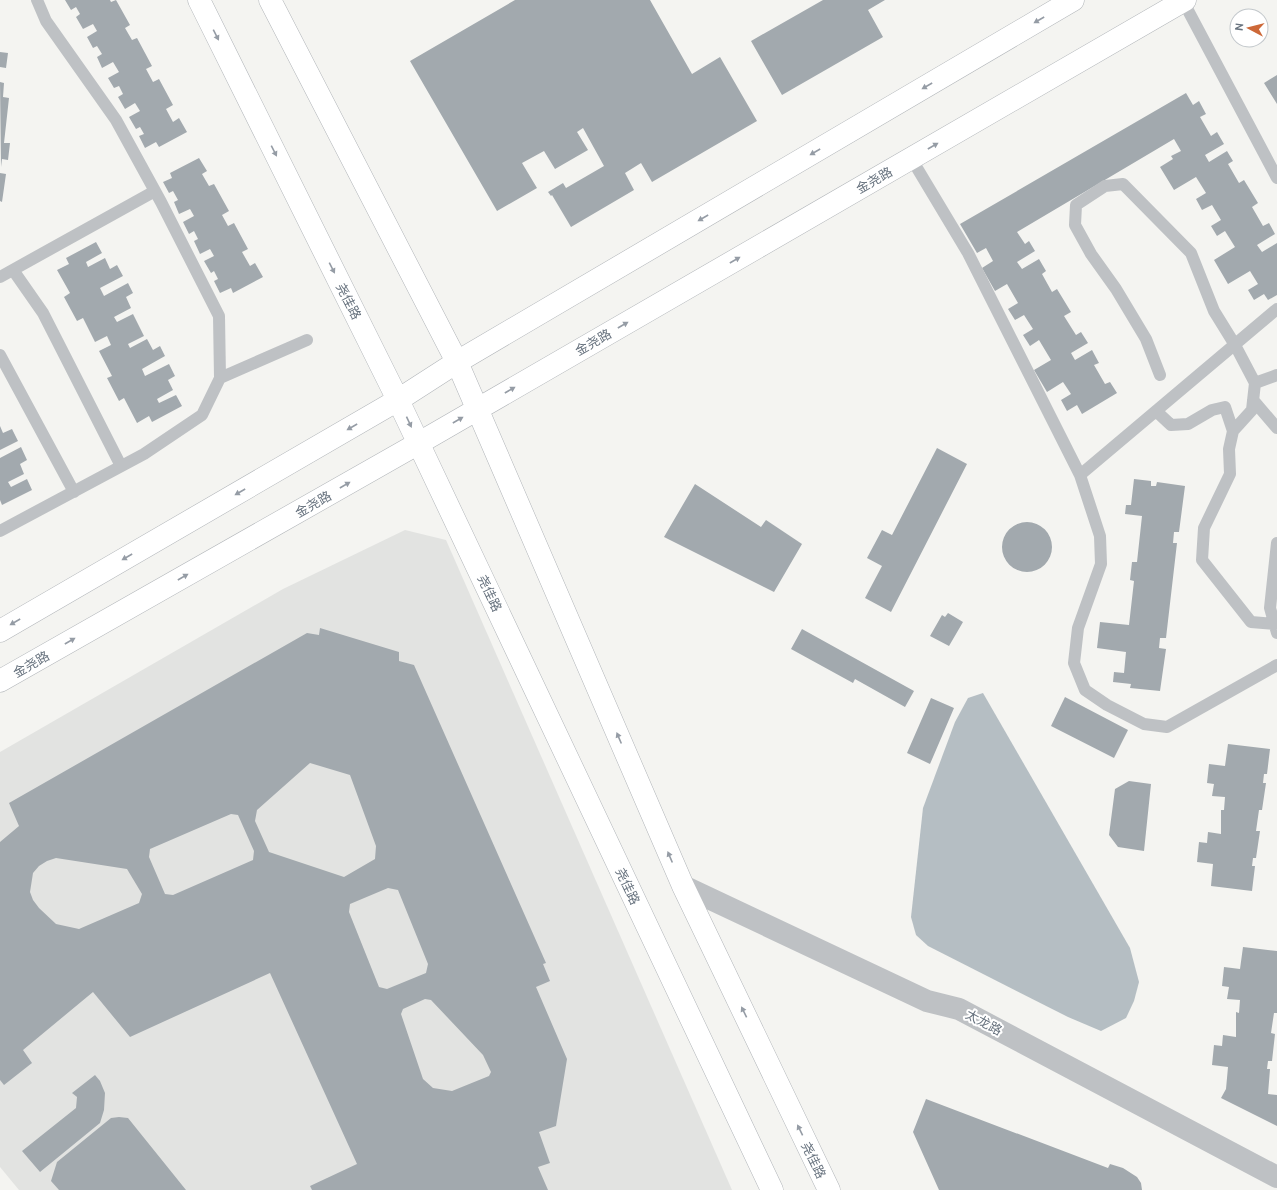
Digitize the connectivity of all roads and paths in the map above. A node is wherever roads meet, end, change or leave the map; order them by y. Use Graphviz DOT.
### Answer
graph roads {
  1 [pos="37,0"];
  2 [pos="199,0"];
  3 [pos="270,0"];
  4 [pos="1073,0"];
  5 [pos="1184,1"];
  6 [pos="911,158"];
  7 [pos="1277,178"];
  8 [pos="155,191"];
  9 [pos="13,270"];
  10 [pos="0,276"];
  11 [pos="1277,309"];
  12 [pos="307,340"];
  13 [pos="1235,344"];
  14 [pos="0,355"];
  15 [pos="457,362"];
  16 [pos="1160,375"];
  17 [pos="1277,375"];
  18 [pos="220,378"];
  19 [pos="1254,383"];
  20 [pos="398,400"];
  21 [pos="1253,400"];
  22 [pos="476,410"];
  23 [pos="1156,411"];
  24 [pos="1277,428"];
  25 [pos="1233,431"];
  26 [pos="419,443"];
  27 [pos="121,466"];
  28 [pos="1080,475"];
  29 [pos="74,492"];
  30 [pos="0,531"];
  31 [pos="1277,543"];
  32 [pos="1276,629"];
  33 [pos="0,631"];
  34 [pos="1277,665"];
  35 [pos="0,681"];
  36 [pos="683,886"];
  37 [pos="1277,1177"];
  38 [pos="772,1190"];
  39 [pos="829,1190"];
  1 -- 8 [label="lane"];
  2 -- 20 [label="main road, 尧佳路, one-way"];
  3 -- 15 [label="main road, 尧佳路"];
  4 -- 15 [label="main road, one-way"];
  6 -- 5 [label="main road, 金尧路, one-way"];
  5 -- 7 [label="lane"];
  22 -- 6 [label="main road, 金尧路, one-way"];
  6 -- 28 [label="lane"];
  8 -- 9 [label="lane"];
  8 -- 18 [label="lane"];
  9 -- 10 [label="lane"];
  9 -- 27 [label="lane"];
  11 -- 13 [label="lane"];
  12 -- 18 [label="lane"];
  13 -- 16 [label="lane"];
  13 -- 19 [label="lane"];
  13 -- 23 [label="lane"];
  14 -- 29 [label="lane"];
  15 -- 20 [label="main road"];
  15 -- 22 [label="main road, 尧佳路"];
  17 -- 19 [label="lane"];
  18 -- 27 [label="lane"];
  19 -- 21 [label="lane"];
  20 -- 26 [label="main road, 尧佳路, one-way"];
  20 -- 33 [label="main road, one-way"];
  21 -- 24 [label="lane"];
  21 -- 25 [label="lane"];
  26 -- 22 [label="main road, 金尧路, one-way"];
  36 -- 22 [label="main road, 尧佳路, one-way"];
  23 -- 25 [label="lane"];
  23 -- 28 [label="lane"];
  25 -- 32 [label="lane"];
  35 -- 26 [label="main road, 金尧路, one-way"];
  26 -- 38 [label="main road, 尧佳路"];
  27 -- 29 [label="lane"];
  28 -- 34 [label="lane"];
  29 -- 30 [label="lane"];
  31 -- 32 [label="lane"];
  36 -- 37 [label="street, 太龙路"];
  39 -- 36 [label="main road, 尧佳路, one-way"];
}
